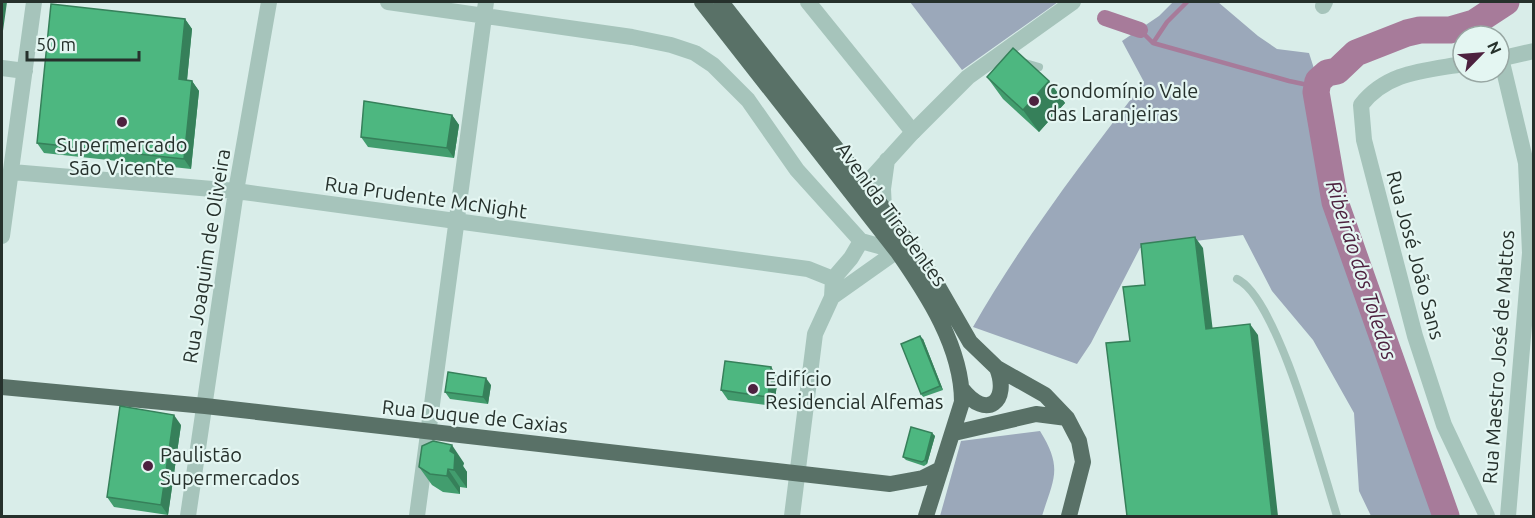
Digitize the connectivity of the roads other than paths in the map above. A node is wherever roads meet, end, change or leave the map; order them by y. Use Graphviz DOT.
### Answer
graph roads {
  1 [pos="34,2"];
  2 [pos="269,2"];
  3 [pos="388,2"];
  4 [pos="702,2"];
  5 [pos="722,2"];
  6 [pos="808,2"];
  7 [pos="1073,2"];
  8 [pos="485,8"];
  9 [pos="1533,51"];
  10 [pos="998,55"];
  11 [pos="1511,56"];
  12 [pos="1451,66"];
  13 [pos="1039,67"];
  14 [pos="2,68"];
  15 [pos="25,71"];
  16 [pos="1506,84"];
  17 [pos="913,132"];
  18 [pos="887,158"];
  19 [pos="12,172"];
  20 [pos="865,185"];
  21 [pos="236,191"];
  22 [pos="864,208"];
  23 [pos="884,209"];
  24 [pos="457,222"];
  25 [pos="2,236"];
  26 [pos="861,241"];
  27 [pos="897,251"];
  28 [pos="833,279"];
  29 [pos="1237,279"];
  30 [pos="832,297"];
  31 [pos="997,368"];
  32 [pos="2,387"];
  33 [pos="962,389"];
  34 [pos="205,406"];
  35 [pos="1067,418"];
  36 [pos="428,431"];
  37 [pos="954,433"];
  38 [pos="941,469"];
  39 [pos="798,474"];
  40 [pos="188,516"];
  41 [pos="417,516"];
  42 [pos="792,516"];
  43 [pos="926,516"];
  44 [pos="1069,516"];
  45 [pos="1337,516"];
  46 [pos="1487,516"];
  47 [pos="1508,516"];
  1 -- 15 [label="street"];
  2 -- 21 [label="street, Rua Joaquim de Oliveira"];
  3 -- 8 [label="street"];
  4 -- 22 [label="main road, Avenida Tiradentes"];
  5 -- 20 [label="main road, Avenida Tiradentes"];
  6 -- 17 [label="street"];
  7 -- 10 [label="street"];
  8 -- 24 [label="street"];
  8 -- 26 [label="street"];
  9 -- 11 [label="street"];
  10 -- 13 [label="lane"];
  10 -- 17 [label="street"];
  12 -- 46 [label="street, Rua José João Sans"];
  14 -- 15 [label="street"];
  15 -- 19 [label="street"];
  16 -- 47 [label="street, Rua Maestro José de Mattos"];
  17 -- 18 [label="street"];
  18 -- 20 [label="street"];
  18 -- 23 [label="street"];
  19 -- 21 [label="street, Rua Prudente McNight"];
  19 -- 25 [label="street"];
  20 -- 22 [label="main road"];
  20 -- 23 [label="main road, Avenida Tiradentes"];
  21 -- 24 [label="street, Rua Prudente McNight"];
  21 -- 34 [label="street, Rua Joaquim de Oliveira"];
  22 -- 27 [label="main road, Avenida Tiradentes"];
  23 -- 31 [label="main road, Avenida Tiradentes"];
  24 -- 28 [label="street, Rua Prudente McNight"];
  24 -- 36 [label="street"];
  26 -- 27 [label="street"];
  26 -- 28 [label="street"];
  27 -- 30 [label="street"];
  27 -- 33 [label="main road, Avenida Tiradentes"];
  28 -- 30 [label="street"];
  29 -- 45 [label="lane"];
  30 -- 39 [label="street"];
  31 -- 33 [label="main road"];
  31 -- 35 [label="main road, Avenida Tiradentes"];
  32 -- 34 [label="main road, Rua Duque de Caxias"];
  33 -- 37 [label="main road, Avenida Tiradentes"];
  34 -- 36 [label="main road, Rua Duque de Caxias"];
  34 -- 40 [label="street, Rua Joaquim de Oliveira"];
  35 -- 37 [label="main road"];
  35 -- 44 [label="main road, Avenida Tiradentes"];
  36 -- 39 [label="main road, Rua Duque de Caxias"];
  36 -- 41 [label="street"];
  37 -- 38 [label="main road, Avenida Tiradentes"];
  38 -- 39 [label="main road, Rua Duque de Caxias"];
  38 -- 43 [label="main road, Avenida Tiradentes"];
  39 -- 42 [label="street"];
}
